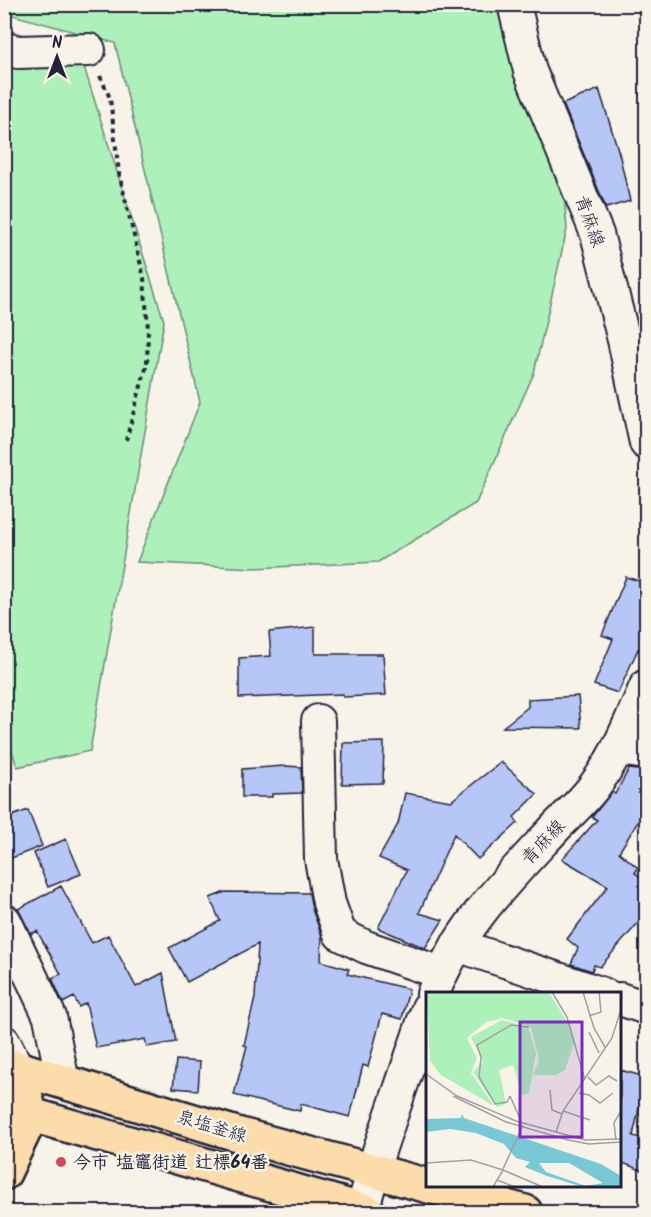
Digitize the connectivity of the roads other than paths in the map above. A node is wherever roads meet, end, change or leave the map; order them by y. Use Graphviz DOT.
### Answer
graph roads {
  1 [pos="514,4"];
  2 [pos="4,49"];
  3 [pos="89,50"];
  4 [pos="646,443"];
  5 [pos="646,686"];
  6 [pos="318,721"];
  7 [pos="632,751"];
  8 [pos="5,921"];
  9 [pos="457,945"];
  10 [pos="437,983"];
  11 [pos="600,992"];
  12 [pos="621,999"];
  13 [pos="646,1008"];
  14 [pos="426,1014"];
  15 [pos="8,1055"];
  16 [pos="63,1082"];
  17 [pos="18,1111"];
  18 [pos="7,1168"];
  19 [pos="373,1171"];
  20 [pos="426,1185"];
  21 [pos="432,1187"];
  22 [pos="365,1212"];
  23 [pos="525,1212"];
  1 -- 4 [label="street, 青麻線"];
  2 -- 3 [label="street"];
  5 -- 7 [label="street, 青麻線"];
  6 -- 10 [label="street"];
  7 -- 9 [label="street, 青麻線"];
  8 -- 16 [label="street"];
  9 -- 10 [label="street, 青麻線"];
  9 -- 11 [label="street"];
  12 -- 13 [label="street"];
  14 -- 19 [label="street"];
  15 -- 16 [label="main road, 泉塩釜線"];
  15 -- 17 [label="main road"];
  16 -- 19 [label="main road, 泉塩釜線"];
  17 -- 18 [label="main road"];
  17 -- 22 [label="main road"];
  19 -- 20 [label="main road, 泉塩釜線"];
  19 -- 22 [label="street"];
  21 -- 23 [label="main road, 泉塩釜線"];
}
